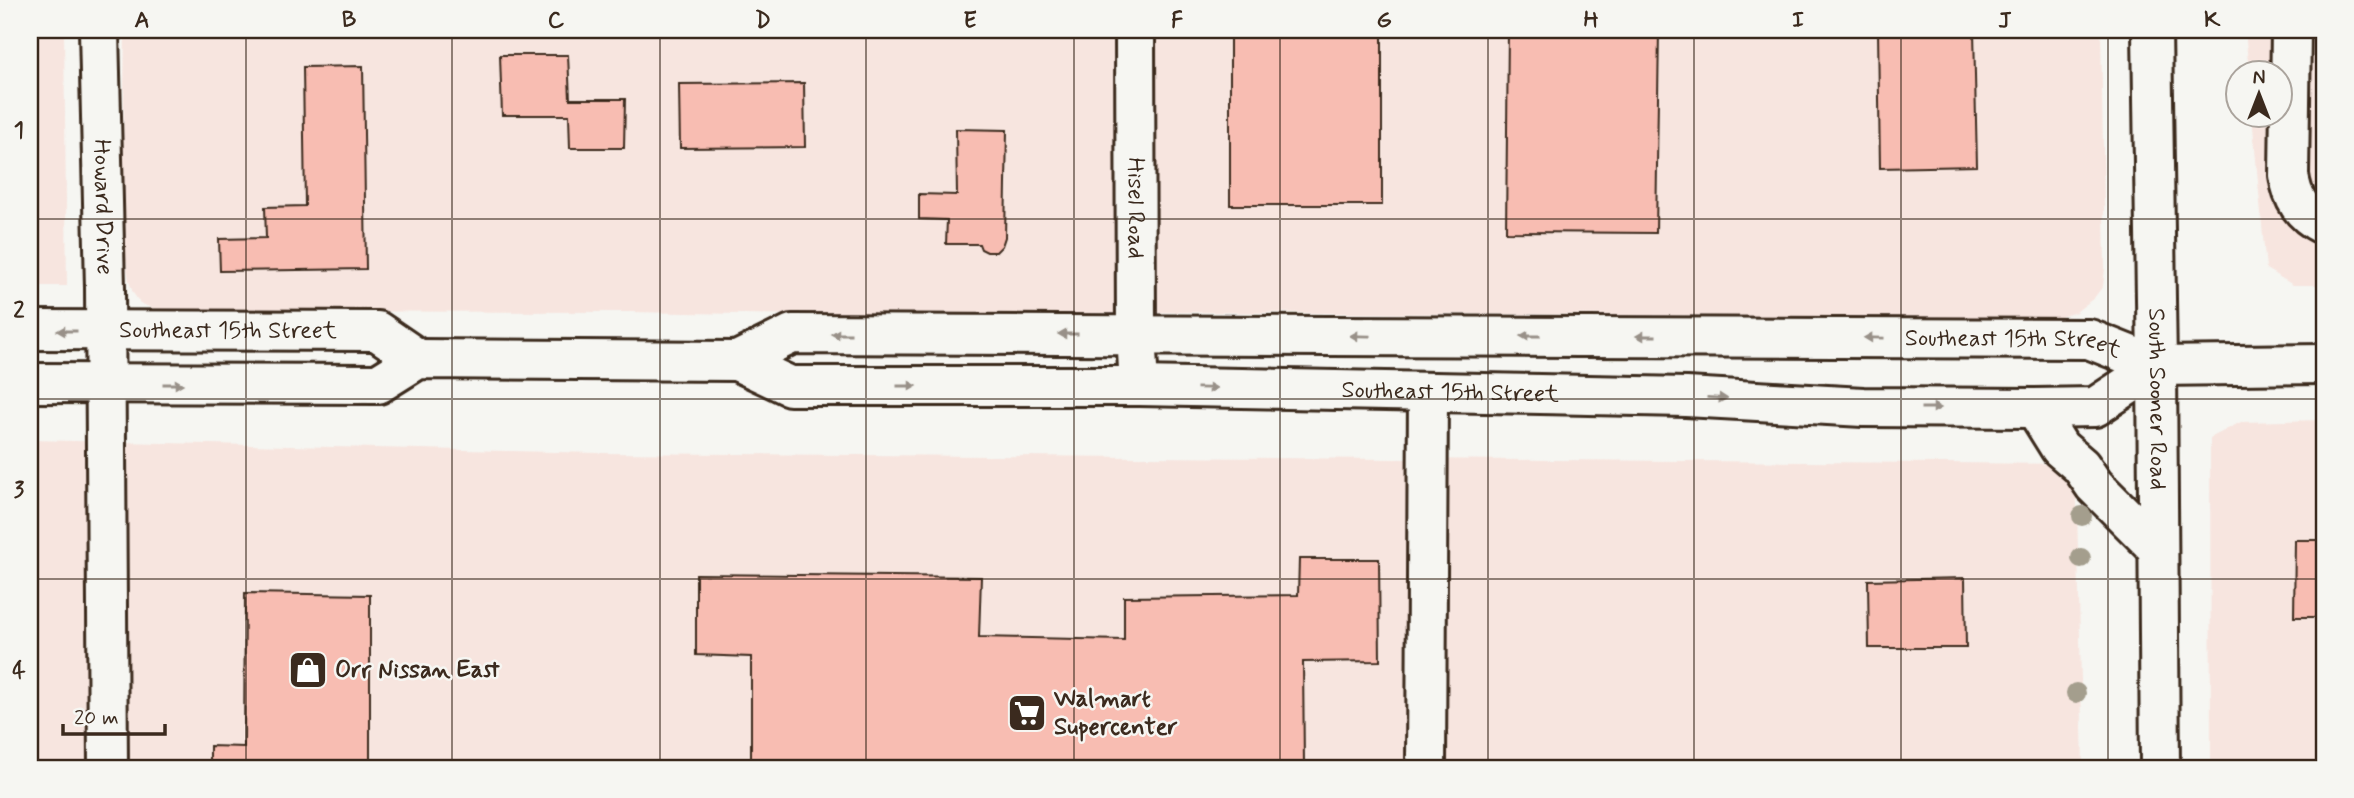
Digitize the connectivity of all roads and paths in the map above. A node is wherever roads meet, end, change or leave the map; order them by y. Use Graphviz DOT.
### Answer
graph roads {
  1 [pos="99,30"];
  2 [pos="1135,30"];
  3 [pos="2152,30"];
  4 [pos="2291,30"];
  5 [pos="2324,225"];
  6 [pos="30,330"];
  7 [pos="105,331"];
  8 [pos="1136,334"];
  9 [pos="1428,336"];
  10 [pos="418,359"];
  11 [pos="737,360"];
  12 [pos="2324,364"];
  13 [pos="2157,366"];
  14 [pos="30,383"];
  15 [pos="104,384"];
  16 [pos="1139,386"];
  17 [pos="1428,393"];
  18 [pos="2035,408"];
  19 [pos="2158,549"];
  20 [pos="108,768"];
  21 [pos="1426,768"];
  22 [pos="2160,768"];
  1 -- 7 [label="main road, Howard Drive"];
  2 -- 8 [label="main road, Hisel Road"];
  3 -- 13 [label="main road, South Sooner Road"];
  4 -- 5 [label="main road"];
  7 -- 6 [label="main road, Southeast 15th Street, one-way"];
  7 -- 10 [label="main road, Southeast 15th Street"];
  7 -- 15 [label="main road, Howard Drive"];
  9 -- 8 [label="main road, Southeast 15th Street, one-way"];
  8 -- 11 [label="main road, Southeast 15th Street, one-way"];
  8 -- 16 [label="main road, Hisel Road"];
  13 -- 9 [label="main road, Southeast 15th Street, one-way"];
  9 -- 17 [label="main road"];
  10 -- 11 [label="main road, Southeast 15th Street"];
  15 -- 10 [label="main road, one-way"];
  11 -- 16 [label="main road, Southeast 15th Street, one-way"];
  12 -- 13 [label="main road, Southeast 15th Street"];
  13 -- 18 [label="main road, Southeast 15th Street"];
  13 -- 19 [label="main road, South Sooner Road"];
  14 -- 15 [label="main road"];
  15 -- 20 [label="main road, Howard Drive"];
  16 -- 17 [label="main road, Southeast 15th Street, one-way"];
  17 -- 18 [label="main road, Southeast 15th Street, one-way"];
  17 -- 21 [label="main road"];
  18 -- 19 [label="main road"];
  19 -- 22 [label="main road, South Sooner Road"];
}
